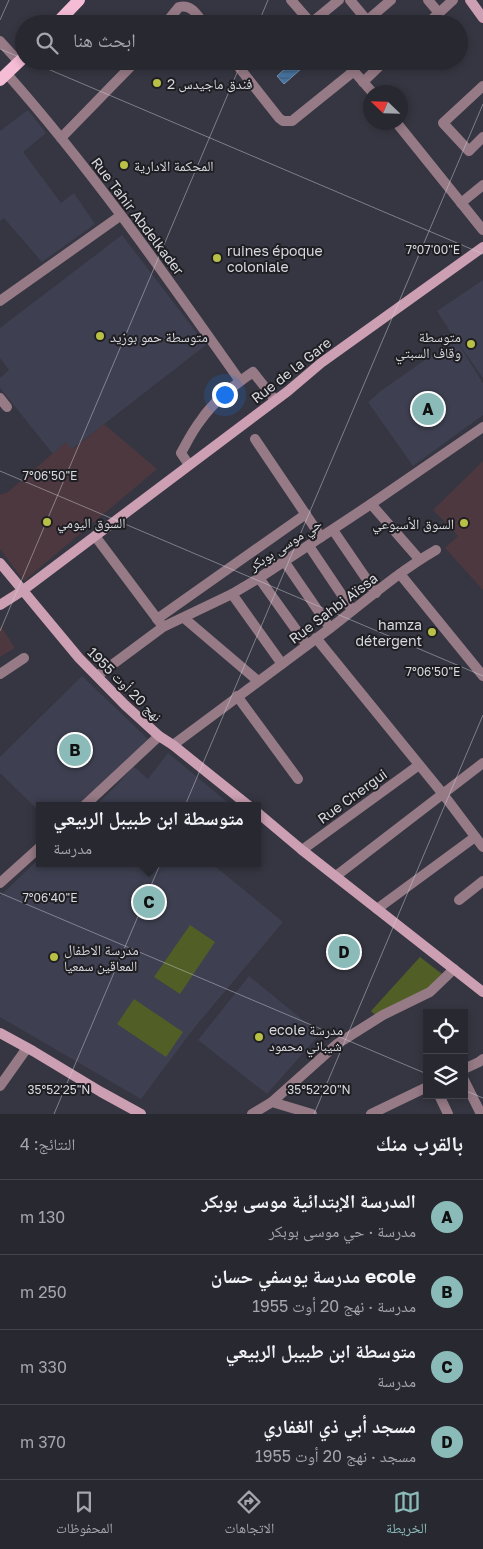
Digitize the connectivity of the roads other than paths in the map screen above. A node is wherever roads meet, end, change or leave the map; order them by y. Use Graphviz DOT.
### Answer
graph roads {
  1 [pos="79,0"];
  2 [pos="291,0"];
  3 [pos="340,0"];
  4 [pos="350,0"];
  5 [pos="391,0"];
  6 [pos="428,0"];
  7 [pos="453,0"];
  8 [pos="471,0"];
  9 [pos="439,13"];
  10 [pos="65,15"];
  11 [pos="173,15"];
  12 [pos="197,15"];
  13 [pos="305,15"];
  14 [pos="322,15"];
  15 [pos="362,15"];
  16 [pos="375,15"];
  17 [pos="483,18"];
  18 [pos="0,41"];
  19 [pos="15,55"];
  20 [pos="15,66"];
  21 [pos="127,70"];
  22 [pos="241,70"];
  23 [pos="354,70"];
  24 [pos="376,70"];
  25 [pos="3,77"];
  26 [pos="363,82"];
  27 [pos="366,85"];
  28 [pos="483,86"];
  29 [pos="403,130"];
  30 [pos="483,137"];
  31 [pos="61,138"];
  32 [pos="483,185"];
  33 [pos="462,203"];
  34 [pos="120,216"];
  35 [pos="483,230"];
  36 [pos="483,247"];
  37 [pos="0,301"];
  38 [pos="240,381"];
  39 [pos="0,398"];
  40 [pos="275,400"];
  41 [pos="7,408"];
  42 [pos="483,428"];
  43 [pos="255,439"];
  44 [pos="189,465"];
  45 [pos="371,504"];
  46 [pos="306,514"];
  47 [pos="333,530"];
  48 [pos="95,536"];
  49 [pos="321,537"];
  50 [pos="309,546"];
  51 [pos="436,550"];
  52 [pos="419,560"];
  53 [pos="284,561"];
  54 [pos="0,563"];
  55 [pos="400,574"];
  56 [pos="259,578"];
  57 [pos="22,591"];
  58 [pos="376,593"];
  59 [pos="232,594"];
  60 [pos="0,605"];
  61 [pos="352,610"];
  62 [pos="184,618"];
  63 [pos="160,623"];
  64 [pos="330,628"];
  65 [pos="316,638"];
  66 [pos="307,645"];
  67 [pos="24,658"];
  68 [pos="282,664"];
  69 [pos="0,674"];
  70 [pos="97,676"];
  71 [pos="483,676"];
  72 [pos="258,681"];
  73 [pos="237,696"];
  74 [pos="159,736"];
  75 [pos="173,745"];
  76 [pos="483,763"];
  77 [pos="419,764"];
  78 [pos="298,779"];
  79 [pos="443,794"];
  80 [pos="88,802"];
  81 [pos="243,802"];
  82 [pos="261,816"];
  83 [pos="475,837"];
  84 [pos="483,846"];
  85 [pos="36,850"];
  86 [pos="302,850"];
  87 [pos="336,876"];
  88 [pos="1,880"];
  89 [pos="483,881"];
  90 [pos="459,900"];
  91 [pos="377,910"];
  92 [pos="454,969"];
  93 [pos="483,992"];
  94 [pos="0,1033"];
  95 [pos="26,1048"];
  96 [pos="483,1058"];
  97 [pos="468,1067"];
  98 [pos="0,1086"];
  99 [pos="468,1088"];
  100 [pos="423,1089"];
  101 [pos="441,1099"];
  102 [pos="272,1102"];
  103 [pos="141,1114"];
  104 [pos="252,1114"];
  105 [pos="312,1114"];
  106 [pos="371,1114"];
  107 [pos="448,1114"];
  108 [pos="481,1114"];
  1 -- 10 [label="main road"];
  2 -- 13 [label="street"];
  3 -- 14 [label="street"];
  4 -- 15 [label="street"];
  5 -- 16 [label="street"];
  6 -- 9 [label="street"];
  7 -- 9 [label="street"];
  8 -- 17 [label="street"];
  11 -- 12 [label="street"];
  18 -- 19 [label="street"];
  20 -- 25 [label="main road"];
  21 -- 31 [label="street"];
  22 -- 23 [label="street"];
  23 -- 26 [label="street"];
  24 -- 26 [label="street"];
  25 -- 31 [label="street, Rue Tahir Abdelkader"];
  26 -- 27 [label="street"];
  28 -- 30 [label="street"];
  29 -- 33 [label="street"];
  31 -- 34 [label="street, Rue Tahir Abdelkader"];
  32 -- 33 [label="street"];
  33 -- 35 [label="street"];
  34 -- 37 [label="street"];
  34 -- 38 [label="street, Rue Tahir Abdelkader"];
  36 -- 40 [label="street, Rue de la Gare"];
  38 -- 40 [label="street"];
  38 -- 44 [label="street"];
  39 -- 41 [label="street"];
  40 -- 44 [label="street, Rue de la Gare"];
  42 -- 45 [label="street, حي موسى بوبكر"];
  43 -- 46 [label="street"];
  44 -- 48 [label="street, Rue de la Gare"];
  45 -- 47 [label="street, حي موسى بوبكر"];
  45 -- 52 [label="street"];
  46 -- 49 [label="street"];
  46 -- 63 [label="street"];
  47 -- 49 [label="street, حي موسى بوبكر"];
  47 -- 58 [label="street"];
  48 -- 57 [label="street, Rue de la Gare"];
  48 -- 63 [label="street"];
  49 -- 50 [label="street, حي موسى بوبكر"];
  50 -- 53 [label="street, حي موسى بوبكر"];
  50 -- 61 [label="street"];
  51 -- 52 [label="street, Rue Sahbi Aïssa"];
  52 -- 55 [label="street, Rue Sahbi Aïssa"];
  53 -- 56 [label="street, حي موسى بوبكر"];
  53 -- 64 [label="street"];
  54 -- 57 [label="street, نهج 20 أوت 1955"];
  55 -- 58 [label="street, Rue Sahbi Aïssa"];
  55 -- 71 [label="street"];
  56 -- 59 [label="street, حي موسى بوبكر"];
  56 -- 66 [label="street"];
  57 -- 60 [label="street, Rue de la Gare"];
  57 -- 70 [label="street, نهج 20 أوت 1955"];
  58 -- 61 [label="street, Rue Sahbi Aïssa"];
  59 -- 62 [label="street, حي موسى بوبكر"];
  59 -- 68 [label="street"];
  61 -- 64 [label="street, Rue Sahbi Aïssa"];
  62 -- 63 [label="street, حي موسى بوبكر"];
  62 -- 72 [label="street"];
  63 -- 70 [label="street, حي موسى بوبكر"];
  64 -- 65 [label="street, Rue Sahbi Aïssa"];
  65 -- 66 [label="street, Rue Sahbi Aïssa"];
  65 -- 77 [label="street"];
  66 -- 68 [label="street, Rue Sahbi Aïssa"];
  67 -- 69 [label="street"];
  68 -- 72 [label="street, Rue Sahbi Aïssa"];
  70 -- 74 [label="street, نهج 20 أوت 1955"];
  72 -- 73 [label="street, Rue Sahbi Aïssa"];
  73 -- 75 [label="street, Rue Sahbi Aïssa"];
  73 -- 78 [label="street"];
  74 -- 75 [label="street, نهج 20 أوت 1955"];
  74 -- 80 [label="street"];
  75 -- 81 [label="street, نهج 20 أوت 1955"];
  76 -- 79 [label="street"];
  77 -- 79 [label="street"];
  77 -- 86 [label="street, Rue Chergui"];
  79 -- 83 [label="street"];
  79 -- 87 [label="street"];
  82 -- 86 [label="street"];
  83 -- 84 [label="street"];
  83 -- 91 [label="street"];
  85 -- 88 [label="street"];
  86 -- 87 [label="street"];
  87 -- 91 [label="street"];
  89 -- 90 [label="street"];
  91 -- 92 [label="street"];
  92 -- 93 [label="street"];
  92 -- 102 [label="street"];
  94 -- 95 [label="street"];
  95 -- 98 [label="street"];
  95 -- 103 [label="street"];
  96 -- 97 [label="street"];
  99 -- 108 [label="street"];
  100 -- 106 [label="street"];
  101 -- 107 [label="street"];
  102 -- 104 [label="street"];
  102 -- 105 [label="street"];
}
